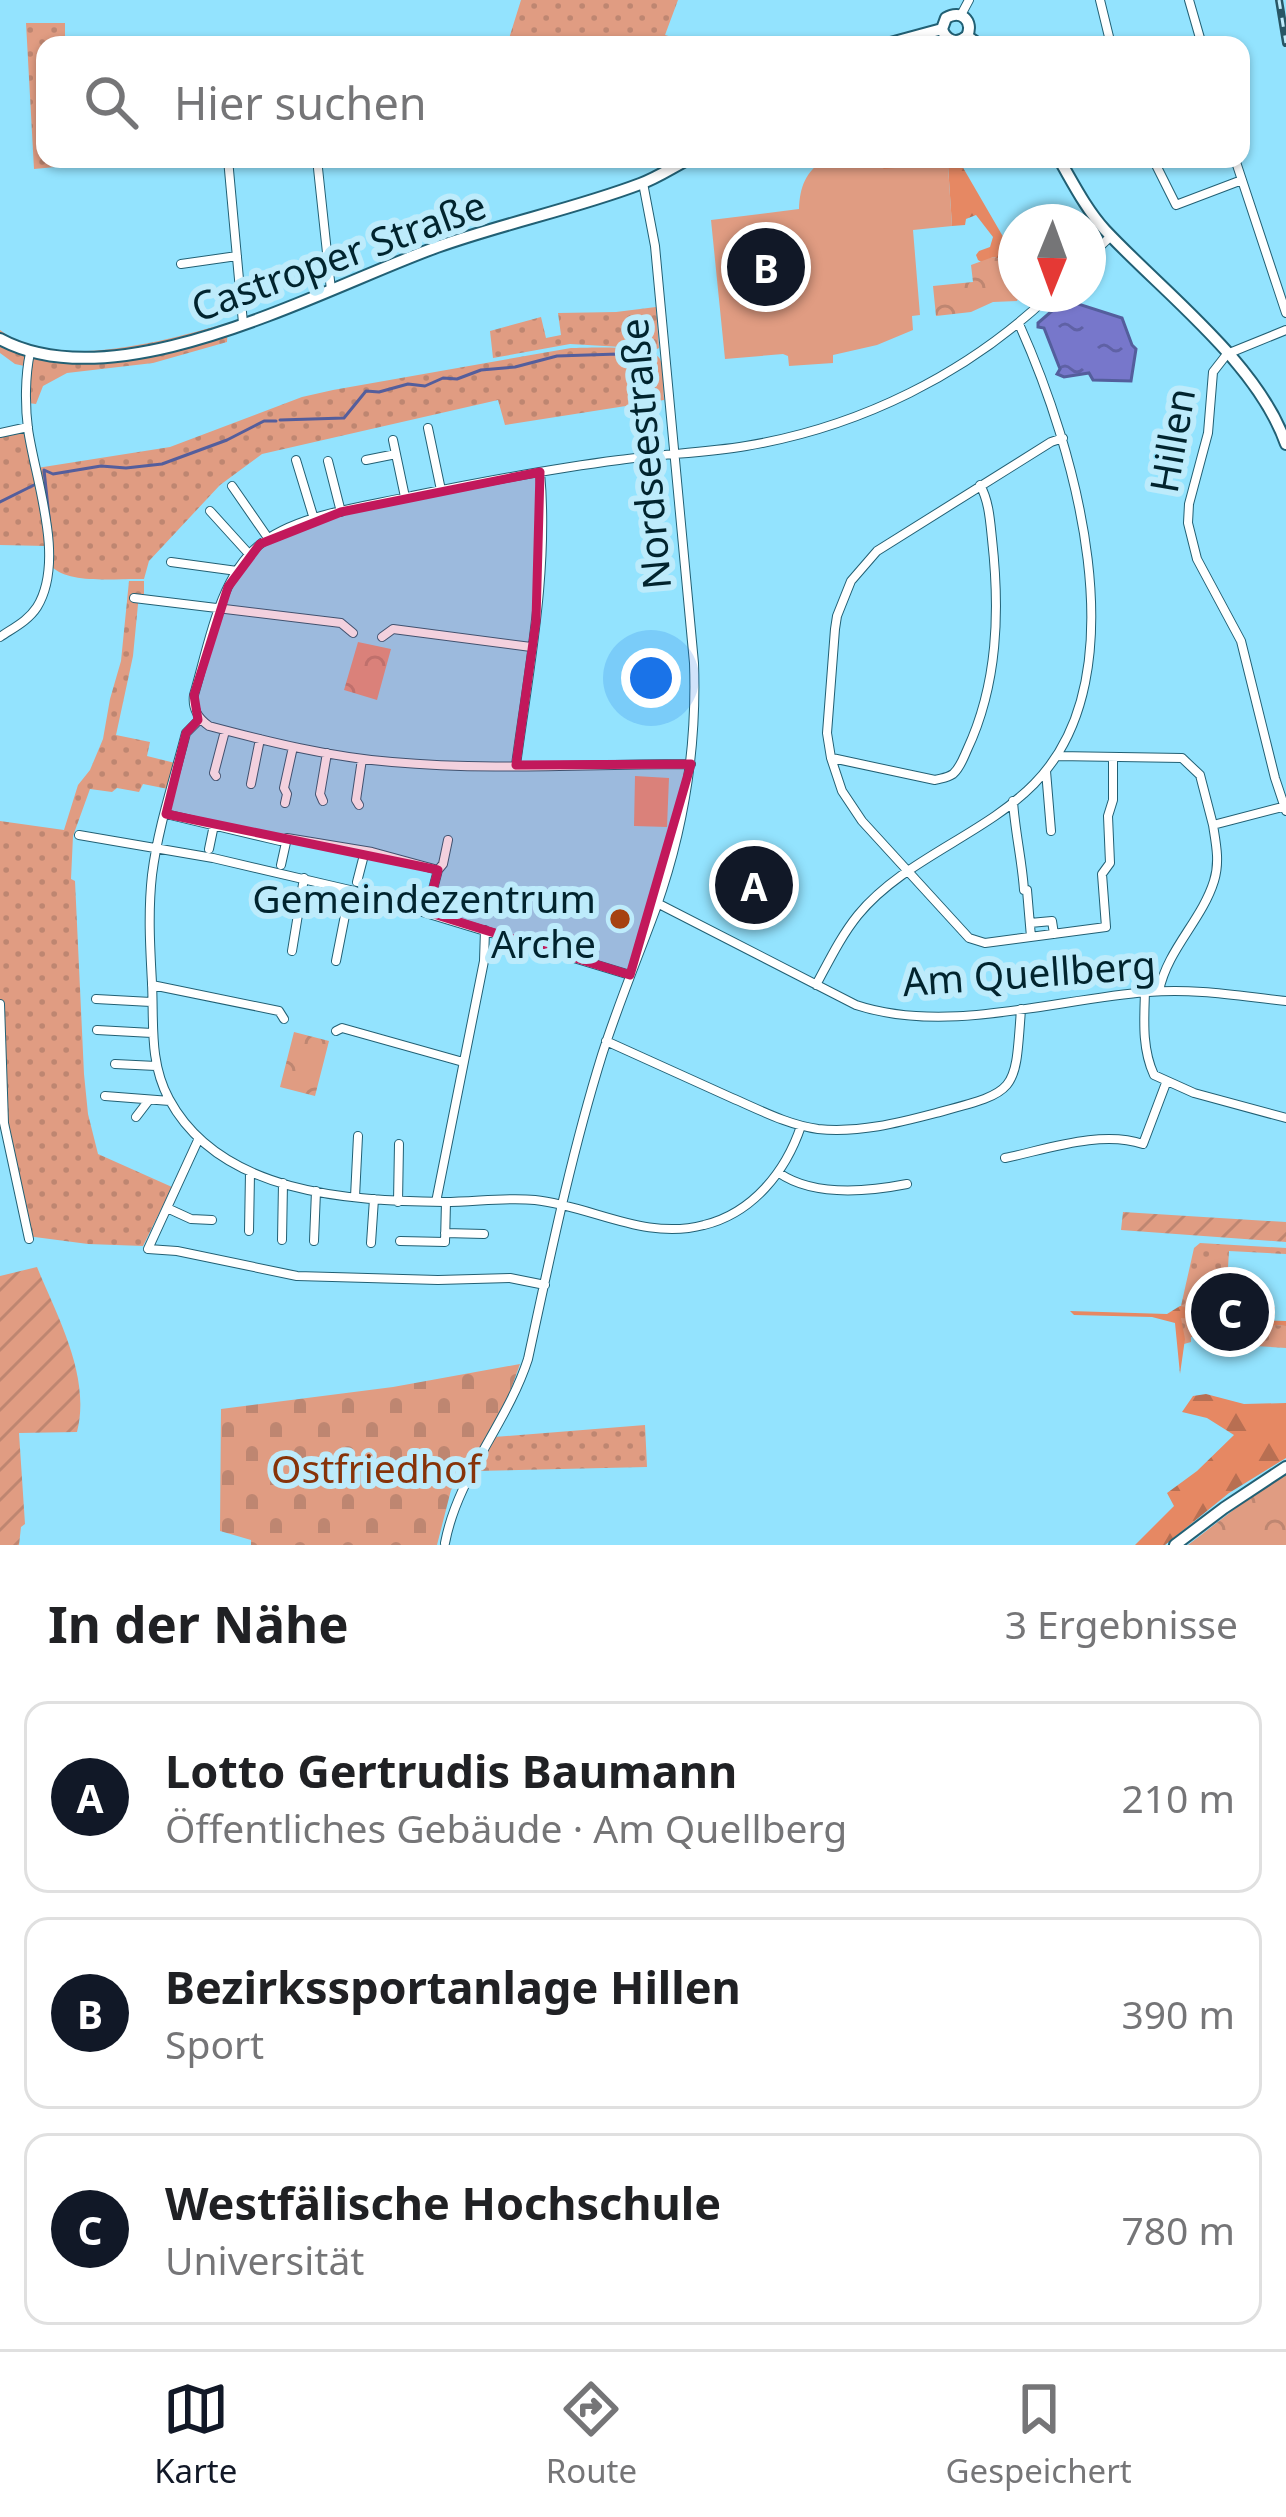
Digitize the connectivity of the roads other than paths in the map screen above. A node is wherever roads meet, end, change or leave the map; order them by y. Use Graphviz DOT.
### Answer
graph roads {
  1 [pos="969,0"];
  2 [pos="1100,0"];
  3 [pos="1190,0"];
  4 [pos="961,15"];
  5 [pos="942,29"];
  6 [pos="916,36"];
  7 [pos="945,36"];
  8 [pos="967,36"];
  9 [pos="1109,36"];
  10 [pos="1200,36"];
  11 [pos="229,168"];
  12 [pos="318,168"];
  13 [pos="672,168"];
  14 [pos="1064,168"];
  15 [pos="1158,168"];
  16 [pos="1238,168"];
  17 [pos="1242,179"];
  18 [pos="643,183"];
  19 [pos="1111,236"];
  20 [pos="1106,241"];
  21 [pos="237,256"];
  22 [pos="182,264"];
  23 [pos="331,290"];
  24 [pos="1032,312"];
  25 [pos="1286,313"];
  26 [pos="1019,324"];
  27 [pos="243,325"];
  28 [pos="1286,330"];
  29 [pos="0,339"];
  30 [pos="30,353"];
  31 [pos="1227,354"];
  32 [pos="28,427"];
  33 [pos="428,428"];
  34 [pos="0,434"];
  35 [pos="1063,438"];
  36 [pos="393,440"];
  37 [pos="1286,444"];
  38 [pos="675,452"];
  39 [pos="396,454"];
  40 [pos="296,460"];
  41 [pos="366,460"];
  42 [pos="328,461"];
  43 [pos="540,472"];
  44 [pos="980,484"];
  45 [pos="232,486"];
  46 [pos="441,490"];
  47 [pos="405,498"];
  48 [pos="210,511"];
  49 [pos="340,512"];
  50 [pos="314,519"];
  51 [pos="268,538"];
  52 [pos="249,554"];
  53 [pos="171,562"];
  54 [pos="236,571"];
  55 [pos="134,598"];
  56 [pos="221,608"];
  57 [pos="353,633"];
  58 [pos="0,637"];
  59 [pos="382,637"];
  60 [pos="531,646"];
  61 [pos="200,719"];
  62 [pos="225,730"];
  63 [pos="260,739"];
  64 [pos="293,747"];
  65 [pos="327,753"];
  66 [pos="1057,756"];
  67 [pos="1113,757"];
  68 [pos="830,758"];
  69 [pos="362,759"];
  70 [pos="691,764"];
  71 [pos="516,765"];
  72 [pos="1046,770"];
  73 [pos="216,776"];
  74 [pos="251,784"];
  75 [pos="322,801"];
  76 [pos="1013,801"];
  77 [pos="285,803"];
  78 [pos="359,805"];
  79 [pos="1286,808"];
  80 [pos="166,814"];
  81 [pos="1213,825"];
  82 [pos="214,826"];
  83 [pos="1051,831"];
  84 [pos="79,835"];
  85 [pos="286,838"];
  86 [pos="448,840"];
  87 [pos="157,848"];
  88 [pos="208,849"];
  89 [pos="365,851"];
  90 [pos="281,866"];
  91 [pos="438,870"];
  92 [pos="908,872"];
  93 [pos="304,878"];
  94 [pos="354,886"];
  95 [pos="657,903"];
  96 [pos="427,912"];
  97 [pos="1030,923"];
  98 [pos="485,930"];
  99 [pos="1054,934"];
  100 [pos="1031,937"];
  101 [pos="292,951"];
  102 [pos="336,961"];
  103 [pos="630,975"];
  104 [pos="152,985"];
  105 [pos="816,985"];
  106 [pos="1145,992"];
  107 [pos="1160,992"];
  108 [pos="96,999"];
  109 [pos="1286,1001"];
  110 [pos="151,1002"];
  111 [pos="0,1004"];
  112 [pos="1021,1009"];
  113 [pos="284,1019"];
  114 [pos="98,1030"];
  115 [pos="336,1031"];
  116 [pos="152,1033"];
  117 [pos="606,1041"];
  118 [pos="463,1062"];
  119 [pos="115,1064"];
  120 [pos="157,1066"];
  121 [pos="1166,1083"];
  122 [pos="105,1096"];
  123 [pos="148,1100"];
  124 [pos="170,1101"];
  125 [pos="136,1117"];
  126 [pos="1286,1118"];
  127 [pos="801,1126"];
  128 [pos="358,1136"];
  129 [pos="199,1138"];
  130 [pos="1015,1143"];
  131 [pos="399,1144"];
  132 [pos="1018,1155"];
  133 [pos="1005,1158"];
  134 [pos="250,1172"];
  135 [pos="778,1173"];
  136 [pos="283,1183"];
  137 [pos="907,1184"];
  138 [pos="316,1190"];
  139 [pos="355,1197"];
  140 [pos="374,1199"];
  141 [pos="398,1202"];
  142 [pos="441,1202"];
  143 [pos="562,1206"];
  144 [pos="167,1208"];
  145 [pos="212,1220"];
  146 [pos="249,1231"];
  147 [pos="445,1233"];
  148 [pos="484,1234"];
  149 [pos="28,1239"];
  150 [pos="282,1240"];
  151 [pos="314,1241"];
  152 [pos="400,1241"];
  153 [pos="371,1243"];
  154 [pos="544,1285"];
  155 [pos="1286,1467"];
  156 [pos="445,1543"];
  157 [pos="1175,1545"];
  1 -- 4 [label="street"];
  2 -- 9 [label="street"];
  3 -- 10 [label="street"];
  4 -- 5 [label="main road"];
  4 -- 8 [label="main road"];
  5 -- 6 [label="main road"];
  5 -- 7 [label="main road"];
  11 -- 21 [label="street"];
  12 -- 23 [label="street"];
  13 -- 18 [label="main road, Castroper Straße"];
  14 -- 19 [label="main road"];
  15 -- 17 [label="street"];
  16 -- 17 [label="street"];
  17 -- 25 [label="street"];
  18 -- 23 [label="main road, Castroper Straße"];
  18 -- 38 [label="street, Nordseestraße"];
  19 -- 20 [label="street"];
  19 -- 31 [label="main road"];
  21 -- 22 [label="street"];
  21 -- 27 [label="street"];
  23 -- 27 [label="main road, Castroper Straße"];
  24 -- 26 [label="street"];
  26 -- 35 [label="street"];
  26 -- 38 [label="street"];
  27 -- 30 [label="main road, Castroper Straße"];
  28 -- 31 [label="street"];
  29 -- 30 [label="main road, Castroper Straße"];
  30 -- 32 [label="street"];
  31 -- 37 [label="main road"];
  31 -- 79 [label="street, Hillen"];
  32 -- 34 [label="street"];
  32 -- 58 [label="street"];
  33 -- 46 [label="street"];
  35 -- 44 [label="street"];
  35 -- 66 [label="street"];
  36 -- 39 [label="street"];
  38 -- 43 [label="street"];
  38 -- 70 [label="street, Nordseestraße"];
  39 -- 41 [label="street"];
  39 -- 47 [label="street"];
  40 -- 50 [label="street"];
  42 -- 49 [label="street"];
  43 -- 46 [label="street"];
  43 -- 60 [label="street"];
  44 -- 68 [label="street"];
  44 -- 68 [label="street"];
  45 -- 51 [label="street"];
  46 -- 47 [label="street"];
  47 -- 49 [label="street"];
  48 -- 52 [label="street"];
  49 -- 50 [label="street"];
  50 -- 51 [label="street"];
  51 -- 52 [label="street"];
  52 -- 54 [label="street"];
  53 -- 54 [label="street"];
  54 -- 56 [label="street"];
  55 -- 56 [label="street"];
  56 -- 57 [label="street"];
  56 -- 61 [label="street"];
  59 -- 60 [label="street"];
  60 -- 71 [label="street"];
  61 -- 62 [label="street"];
  61 -- 80 [label="street"];
  62 -- 63 [label="street"];
  62 -- 73 [label="street"];
  63 -- 64 [label="street"];
  63 -- 74 [label="street"];
  64 -- 65 [label="street"];
  64 -- 77 [label="street"];
  65 -- 69 [label="street"];
  65 -- 75 [label="street"];
  66 -- 67 [label="street"];
  66 -- 72 [label="street"];
  67 -- 81 [label="street"];
  67 -- 99 [label="street"];
  68 -- 92 [label="street"];
  69 -- 71 [label="street"];
  69 -- 78 [label="street"];
  70 -- 71 [label="street"];
  70 -- 95 [label="street, Nordseestraße"];
  72 -- 76 [label="street"];
  72 -- 83 [label="street"];
  76 -- 92 [label="street"];
  76 -- 97 [label="street"];
  79 -- 81 [label="street"];
  80 -- 82 [label="street"];
  80 -- 87 [label="street"];
  81 -- 107 [label="street"];
  82 -- 85 [label="street"];
  82 -- 88 [label="street"];
  84 -- 87 [label="street"];
  85 -- 89 [label="street"];
  85 -- 90 [label="street"];
  86 -- 91 [label="street"];
  87 -- 93 [label="street"];
  87 -- 104 [label="street"];
  89 -- 91 [label="street"];
  89 -- 94 [label="street"];
  91 -- 96 [label="street"];
  92 -- 100 [label="street"];
  92 -- 105 [label="street"];
  93 -- 94 [label="street"];
  93 -- 101 [label="street"];
  94 -- 96 [label="street"];
  94 -- 102 [label="street"];
  95 -- 103 [label="street, Nordseestraße"];
  95 -- 105 [label="street, Am Quellberg"];
  96 -- 98 [label="street"];
  97 -- 99 [label="street"];
  97 -- 100 [label="street"];
  98 -- 103 [label="street"];
  98 -- 118 [label="street"];
  99 -- 100 [label="street"];
  103 -- 117 [label="street, Nordseestraße"];
  104 -- 110 [label="street"];
  104 -- 113 [label="street"];
  105 -- 112 [label="street, Am Quellberg"];
  106 -- 107 [label="street, Am Quellberg"];
  106 -- 112 [label="street, Am Quellberg"];
  106 -- 121 [label="street"];
  107 -- 109 [label="street, Am Quellberg"];
  108 -- 110 [label="street"];
  110 -- 116 [label="street"];
  111 -- 149 [label="street"];
  112 -- 127 [label="street"];
  114 -- 116 [label="street"];
  115 -- 118 [label="street"];
  116 -- 120 [label="street"];
  117 -- 127 [label="street"];
  117 -- 143 [label="street, Nordseestraße"];
  118 -- 142 [label="street"];
  119 -- 120 [label="street"];
  120 -- 124 [label="street"];
  121 -- 126 [label="street"];
  121 -- 132 [label="street"];
  122 -- 123 [label="street"];
  123 -- 124 [label="street"];
  123 -- 125 [label="street"];
  124 -- 129 [label="street"];
  127 -- 135 [label="street"];
  128 -- 139 [label="street"];
  129 -- 134 [label="street"];
  129 -- 144 [label="street"];
  130 -- 132 [label="street"];
  131 -- 141 [label="street"];
  132 -- 133 [label="street"];
  134 -- 136 [label="street"];
  134 -- 146 [label="street"];
  135 -- 137 [label="street"];
  135 -- 143 [label="street"];
  136 -- 138 [label="street"];
  136 -- 150 [label="street"];
  138 -- 139 [label="street"];
  138 -- 151 [label="street"];
  139 -- 140 [label="street"];
  140 -- 141 [label="street"];
  140 -- 153 [label="street"];
  141 -- 142 [label="street"];
  142 -- 143 [label="street"];
  142 -- 147 [label="street"];
  143 -- 154 [label="street, Nordseestraße"];
  144 -- 145 [label="street"];
  144 -- 154 [label="street"];
  147 -- 148 [label="street"];
  147 -- 152 [label="street"];
  154 -- 156 [label="street, Nordseestraße"];
  155 -- 157 [label="main road"];
}
